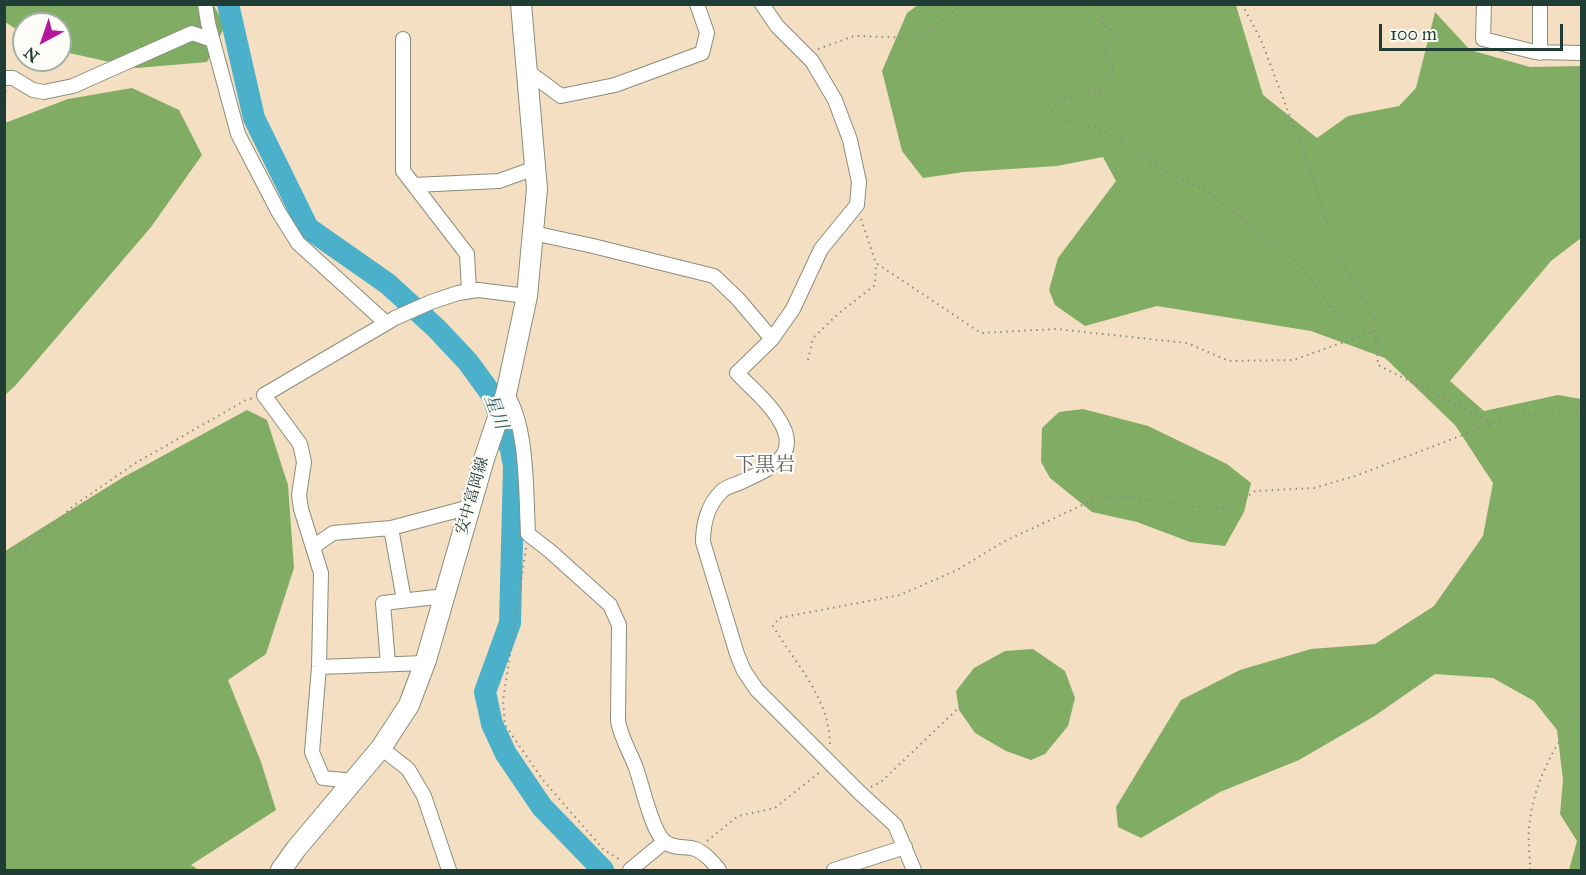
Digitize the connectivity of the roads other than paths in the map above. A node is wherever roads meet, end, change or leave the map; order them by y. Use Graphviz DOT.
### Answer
graph roads {
  1 [pos="205,4"];
  2 [pos="521,4"];
  3 [pos="697,4"];
  4 [pos="762,4"];
  5 [pos="1484,4"];
  6 [pos="1540,4"];
  7 [pos="403,39"];
  8 [pos="212,40"];
  9 [pos="1540,52"];
  10 [pos="1581,53"];
  11 [pos="528,71"];
  12 [pos="5,78"];
  13 [pos="535,168"];
  14 [pos="414,185"];
  15 [pos="533,233"];
  16 [pos="469,291"];
  17 [pos="527,296"];
  18 [pos="390,321"];
  19 [pos="772,339"];
  20 [pos="506,396"];
  21 [pos="470,507"];
  22 [pos="391,528"];
  23 [pos="313,547"];
  24 [pos="445,596"];
  25 [pos="404,600"];
  26 [pos="425,663"];
  27 [pos="388,664"];
  28 [pos="319,668"];
  29 [pos="381,748"];
  30 [pos="354,782"];
  31 [pos="664,842"];
  32 [pos="905,847"];
  33 [pos="631,869"];
  34 [pos="281,870"];
  35 [pos="449,870"];
  36 [pos="719,870"];
  37 [pos="834,870"];
  38 [pos="914,870"];
  1 -- 8 [label="street"];
  2 -- 11 [label="main road, 安中富岡線"];
  3 -- 11 [label="street"];
  4 -- 19 [label="street"];
  5 -- 9 [label="street"];
  6 -- 9 [label="street"];
  7 -- 14 [label="street"];
  8 -- 12 [label="street"];
  8 -- 18 [label="street"];
  9 -- 10 [label="street"];
  11 -- 13 [label="main road, 安中富岡線"];
  13 -- 14 [label="street"];
  13 -- 15 [label="main road, 安中富岡線"];
  14 -- 16 [label="street"];
  15 -- 17 [label="main road, 安中富岡線"];
  15 -- 19 [label="street"];
  16 -- 17 [label="street"];
  16 -- 18 [label="street"];
  17 -- 20 [label="main road, 安中富岡線"];
  18 -- 23 [label="street"];
  19 -- 32 [label="street"];
  20 -- 21 [label="main road, 安中富岡線"];
  20 -- 31 [label="street"];
  21 -- 22 [label="street"];
  21 -- 24 [label="main road, 安中富岡線"];
  22 -- 23 [label="street"];
  22 -- 25 [label="street"];
  23 -- 28 [label="street"];
  24 -- 25 [label="street"];
  24 -- 26 [label="main road, 安中富岡線"];
  25 -- 27 [label="street"];
  26 -- 27 [label="street"];
  26 -- 29 [label="main road, 安中富岡線"];
  27 -- 28 [label="street"];
  28 -- 30 [label="street"];
  29 -- 30 [label="main road, 安中富岡線"];
  29 -- 35 [label="street"];
  30 -- 34 [label="main road, 安中富岡線"];
  31 -- 33 [label="street"];
  31 -- 36 [label="street"];
  32 -- 37 [label="street"];
  32 -- 38 [label="street"];
}
